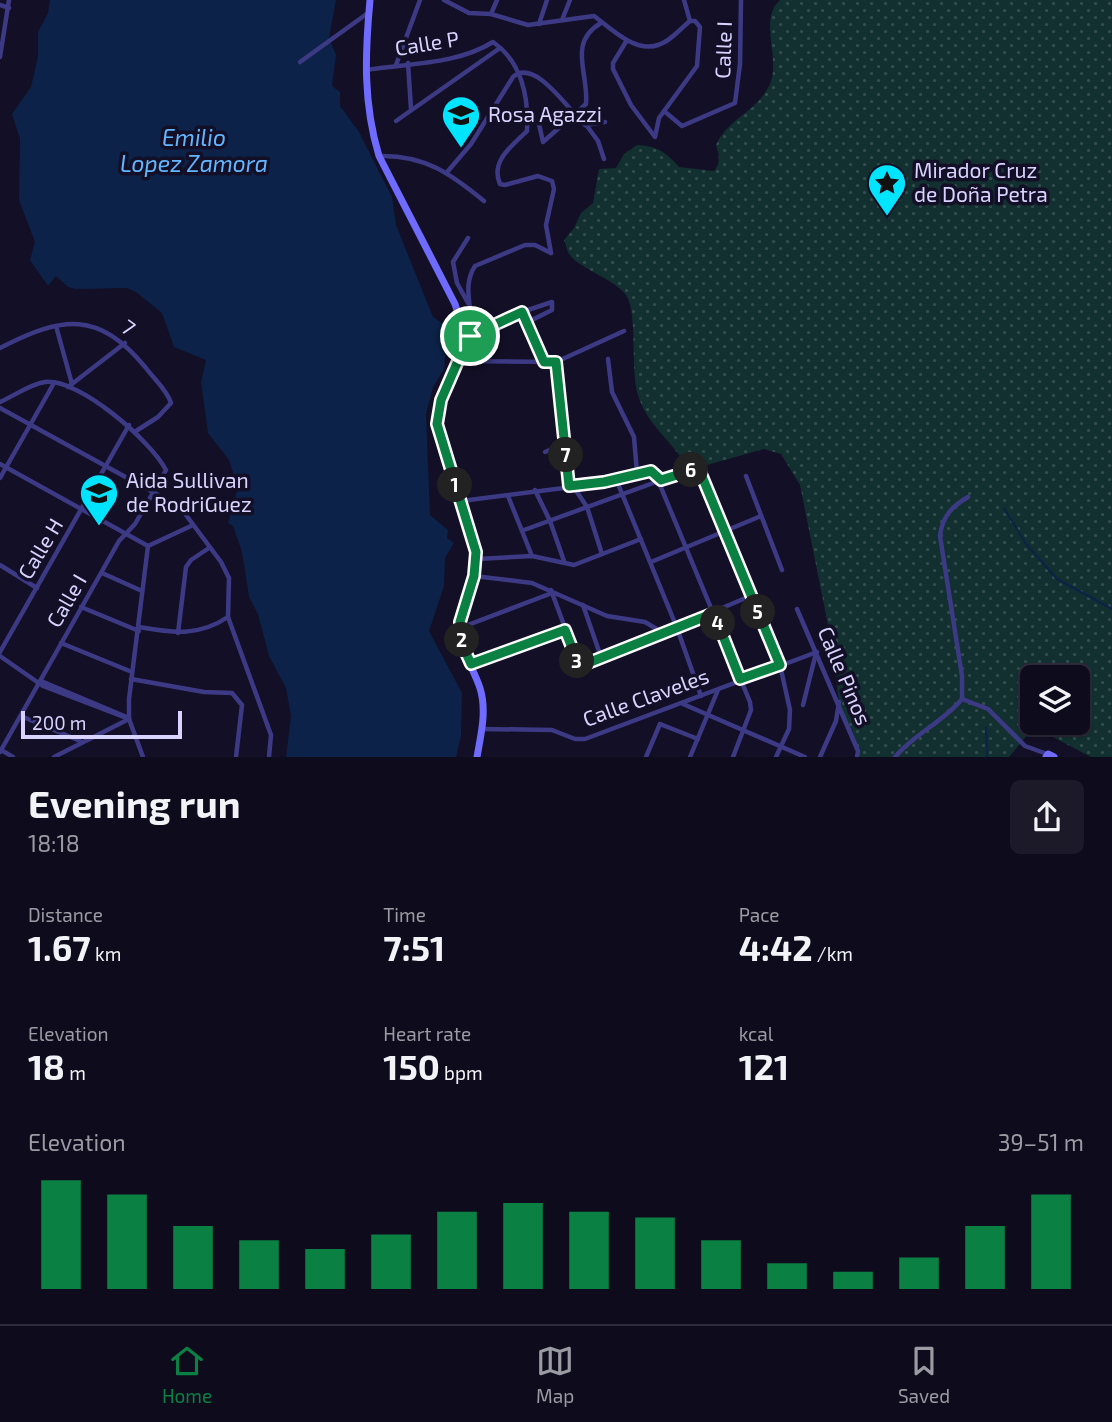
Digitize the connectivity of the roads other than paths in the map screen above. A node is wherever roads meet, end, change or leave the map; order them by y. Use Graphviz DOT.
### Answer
graph roads {
  1 [pos="9,0"];
  2 [pos="370,0"];
  3 [pos="420,0"];
  4 [pos="444,0"];
  5 [pos="497,0"];
  6 [pos="547,0"];
  7 [pos="570,0"];
  8 [pos="684,0"];
  9 [pos="741,0"];
  10 [pos="0,5"];
  11 [pos="9,8"];
  12 [pos="369,13"];
  13 [pos="491,14"];
  14 [pos="562,20"];
  15 [pos="690,21"];
  16 [pos="601,23"];
  17 [pos="539,24"];
  18 [pos="627,40"];
  19 [pos="500,48"];
  20 [pos="0,57"];
  21 [pos="300,62"];
  22 [pos="408,63"];
  23 [pos="396,65"];
  24 [pos="365,70"];
  25 [pos="518,73"];
  26 [pos="411,109"];
  27 [pos="528,109"];
  28 [pos="664,111"];
  29 [pos="573,115"];
  30 [pos="396,121"];
  31 [pos="605,122"];
  32 [pos="587,127"];
  33 [pos="379,156"];
  34 [pos="604,159"];
  35 [pos="448,172"];
  36 [pos="484,201"];
  37 [pos="468,238"];
  38 [pos="469,307"];
  39 [pos="522,312"];
  40 [pos="528,322"];
  41 [pos="56,326"];
  42 [pos="624,331"];
  43 [pos="467,338"];
  44 [pos="125,343"];
  45 [pos="0,348"];
  46 [pos="608,359"];
  47 [pos="458,361"];
  48 [pos="544,362"];
  49 [pos="556,362"];
  50 [pos="54,383"];
  51 [pos="70,385"];
  52 [pos="0,402"];
  53 [pos="0,408"];
  54 [pos="30,424"];
  55 [pos="129,425"];
  56 [pos="136,430"];
  57 [pos="564,444"];
  58 [pos="545,452"];
  59 [pos="0,464"];
  60 [pos="106,467"];
  61 [pos="6,468"];
  62 [pos="637,473"];
  63 [pos="746,476"];
  64 [pos="0,478"];
  65 [pos="616,479"];
  66 [pos="661,480"];
  67 [pos="571,486"];
  68 [pos="535,490"];
  69 [pos="154,493"];
  70 [pos="622,494"];
  71 [pos="508,496"];
  72 [pos="968,496"];
  73 [pos="461,501"];
  74 [pos="587,507"];
  75 [pos="83,510"];
  76 [pos="761,516"];
  77 [pos="550,521"];
  78 [pos="191,526"];
  79 [pos="524,530"];
  80 [pos="724,530"];
  81 [pos="124,534"];
  82 [pos="641,539"];
  83 [pos="148,546"];
  84 [pos="687,546"];
  85 [pos="209,548"];
  86 [pos="602,554"];
  87 [pos="532,556"];
  88 [pos="477,559"];
  89 [pos="565,562"];
  90 [pos="651,562"];
  91 [pos="0,565"];
  92 [pos="782,570"];
  93 [pos="102,573"];
  94 [pos="474,576"];
  95 [pos="37,588"];
  96 [pos="142,591"];
  97 [pos="552,592"];
  98 [pos="750,596"];
  99 [pos="583,604"];
  100 [pos="81,607"];
  101 [pos="797,609"];
  102 [pos="714,613"];
  103 [pos="228,617"];
  104 [pos="460,628"];
  105 [pos="677,628"];
  106 [pos="139,629"];
  107 [pos="565,630"];
  108 [pos="178,634"];
  109 [pos="665,634"];
  110 [pos="61,643"];
  111 [pos="817,652"];
  112 [pos="0,654"];
  113 [pos="602,660"];
  114 [pos="471,664"];
  115 [pos="780,665"];
  116 [pos="132,672"];
  117 [pos="131,679"];
  118 [pos="740,679"];
  119 [pos="40,681"];
  120 [pos="718,690"];
  121 [pos="701,696"];
  122 [pos="962,699"];
  123 [pos="839,701"];
  124 [pos="682,704"];
  125 [pos="803,705"];
  126 [pos="657,713"];
  127 [pos="21,716"];
  128 [pos="708,716"];
  129 [pos="130,719"];
  130 [pos="660,724"];
  131 [pos="482,729"];
  132 [pos="744,732"];
  133 [pos="698,739"];
  134 [pos="81,741"];
  135 [pos="781,747"];
  136 [pos="1,751"];
  137 [pos="1049,756"];
  138 [pos="13,757"];
  139 [pos="54,757"];
  140 [pos="142,757"];
  141 [pos="151,757"];
  142 [pos="236,757"];
  143 [pos="269,757"];
  144 [pos="477,757"];
  145 [pos="646,757"];
  146 [pos="690,757"];
  147 [pos="733,757"];
  148 [pos="776,757"];
  149 [pos="805,757"];
  150 [pos="820,757"];
  151 [pos="857,757"];
  152 [pos="895,757"];
  1 -- 11 [label="street"];
  2 -- 12 [label="street"];
  3 -- 23 [label="street"];
  4 -- 13 [label="street"];
  5 -- 13 [label="street"];
  6 -- 17 [label="street"];
  7 -- 14 [label="street"];
  8 -- 15 [label="street"];
  9 -- 28 [label="street, Calle I"];
  10 -- 11 [label="street"];
  11 -- 20 [label="street"];
  12 -- 21 [label="street"];
  12 -- 24 [label="street"];
  13 -- 17 [label="street"];
  14 -- 16 [label="street"];
  14 -- 17 [label="street"];
  15 -- 18 [label="street"];
  15 -- 28 [label="street"];
  16 -- 18 [label="street"];
  16 -- 29 [label="street"];
  18 -- 28 [label="street"];
  19 -- 22 [label="street, Calle P"];
  19 -- 25 [label="street"];
  19 -- 26 [label="street"];
  22 -- 23 [label="street, Calle P"];
  22 -- 26 [label="street"];
  23 -- 24 [label="street, Calle P"];
  24 -- 33 [label="street"];
  25 -- 27 [label="street"];
  25 -- 29 [label="street"];
  25 -- 35 [label="street"];
  26 -- 30 [label="street"];
  27 -- 29 [label="street"];
  27 -- 38 [label="street"];
  29 -- 32 [label="street"];
  31 -- 32 [label="street"];
  32 -- 34 [label="street"];
  33 -- 35 [label="street"];
  33 -- 43 [label="street"];
  35 -- 36 [label="street"];
  37 -- 38 [label="street"];
  38 -- 43 [label="street"];
  39 -- 40 [label="street"];
  39 -- 40 [label="street"];
  39 -- 43 [label="street"];
  40 -- 48 [label="street"];
  41 -- 44 [label="street, 7"];
  41 -- 45 [label="street, 7"];
  41 -- 51 [label="street"];
  42 -- 49 [label="street"];
  43 -- 47 [label="street"];
  44 -- 51 [label="street"];
  44 -- 56 [label="street, 7"];
  46 -- 62 [label="street"];
  47 -- 48 [label="street"];
  47 -- 73 [label="street"];
  48 -- 49 [label="street"];
  49 -- 57 [label="street"];
  50 -- 51 [label="street"];
  50 -- 52 [label="street"];
  50 -- 54 [label="street"];
  51 -- 55 [label="street"];
  53 -- 54 [label="street"];
  54 -- 60 [label="street"];
  54 -- 61 [label="street"];
  55 -- 56 [label="street"];
  55 -- 60 [label="street, Calle H"];
  56 -- 69 [label="street, Calle I"];
  57 -- 58 [label="street"];
  57 -- 67 [label="street"];
  59 -- 61 [label="street"];
  60 -- 69 [label="street"];
  60 -- 75 [label="street, Calle H"];
  61 -- 64 [label="street"];
  61 -- 75 [label="street"];
  62 -- 65 [label="street"];
  62 -- 66 [label="street"];
  63 -- 76 [label="street"];
  65 -- 67 [label="street"];
  65 -- 70 [label="street"];
  66 -- 70 [label="street"];
  66 -- 80 [label="street"];
  66 -- 84 [label="street"];
  67 -- 68 [label="street"];
  67 -- 74 [label="street"];
  68 -- 71 [label="street"];
  68 -- 77 [label="street"];
  69 -- 78 [label="street"];
  69 -- 81 [label="street, Calle I"];
  70 -- 74 [label="street"];
  70 -- 82 [label="street"];
  71 -- 73 [label="street"];
  71 -- 79 [label="street"];
  72 -- 122 [label="street"];
  73 -- 88 [label="street"];
  74 -- 77 [label="street"];
  74 -- 86 [label="street"];
  75 -- 81 [label="street"];
  75 -- 95 [label="street, Calle H"];
  76 -- 80 [label="street"];
  76 -- 92 [label="street"];
  77 -- 79 [label="street"];
  77 -- 89 [label="street"];
  78 -- 83 [label="street"];
  78 -- 85 [label="street"];
  79 -- 87 [label="street"];
  80 -- 84 [label="street"];
  80 -- 98 [label="street"];
  81 -- 83 [label="street"];
  81 -- 93 [label="street, Calle I"];
  82 -- 86 [label="street"];
  82 -- 90 [label="street"];
  83 -- 96 [label="street"];
  84 -- 90 [label="street"];
  84 -- 102 [label="street"];
  85 -- 103 [label="street"];
  85 -- 108 [label="street"];
  86 -- 89 [label="street"];
  87 -- 88 [label="street"];
  87 -- 89 [label="street"];
  88 -- 94 [label="street"];
  90 -- 105 [label="street"];
  91 -- 95 [label="street"];
  93 -- 96 [label="street"];
  93 -- 100 [label="street, Calle I"];
  94 -- 97 [label="street"];
  94 -- 104 [label="street"];
  95 -- 112 [label="street, Calle H"];
  96 -- 106 [label="street"];
  97 -- 99 [label="street"];
  97 -- 104 [label="street"];
  97 -- 107 [label="street"];
  98 -- 102 [label="street"];
  98 -- 115 [label="street"];
  99 -- 109 [label="street"];
  99 -- 113 [label="street"];
  100 -- 106 [label="street"];
  100 -- 110 [label="street, Calle I"];
  101 -- 111 [label="street, Calle Pinos"];
  102 -- 105 [label="street"];
  102 -- 118 [label="street"];
  103 -- 108 [label="street"];
  103 -- 143 [label="street"];
  104 -- 114 [label="street"];
  105 -- 109 [label="street"];
  105 -- 121 [label="street"];
  106 -- 108 [label="street"];
  106 -- 116 [label="street"];
  107 -- 113 [label="street"];
  107 -- 114 [label="street"];
  109 -- 113 [label="street"];
  110 -- 116 [label="street"];
  110 -- 119 [label="street, Calle I"];
  111 -- 115 [label="street, Calle Claveles"];
  111 -- 123 [label="street, Calle Pinos"];
  111 -- 125 [label="street"];
  112 -- 119 [label="street"];
  114 -- 131 [label="street"];
  115 -- 118 [label="street, Calle Claveles"];
  115 -- 135 [label="street"];
  116 -- 117 [label="street"];
  117 -- 129 [label="street"];
  117 -- 142 [label="street"];
  118 -- 120 [label="street, Calle Claveles"];
  118 -- 132 [label="street"];
  119 -- 127 [label="street, Calle I"];
  119 -- 129 [label="street"];
  120 -- 121 [label="street, Calle Claveles"];
  120 -- 128 [label="street"];
  121 -- 124 [label="street, Calle Claveles"];
  122 -- 137 [label="street"];
  122 -- 152 [label="street"];
  123 -- 150 [label="street"];
  123 -- 151 [label="street, Calle Pinos"];
  124 -- 126 [label="street, Calle Claveles"];
  124 -- 128 [label="street"];
  126 -- 130 [label="street"];
  126 -- 131 [label="street, Calle Claveles"];
  127 -- 134 [label="street"];
  127 -- 136 [label="street, Calle I"];
  128 -- 132 [label="street"];
  128 -- 133 [label="street"];
  129 -- 134 [label="street"];
  129 -- 140 [label="street"];
  130 -- 133 [label="street"];
  130 -- 145 [label="street"];
  131 -- 144 [label="street"];
  132 -- 135 [label="street"];
  132 -- 147 [label="street"];
  133 -- 146 [label="street"];
  134 -- 139 [label="street"];
  135 -- 148 [label="street"];
  135 -- 149 [label="street"];
  136 -- 138 [label="street"];
  140 -- 141 [label="street"];
}
